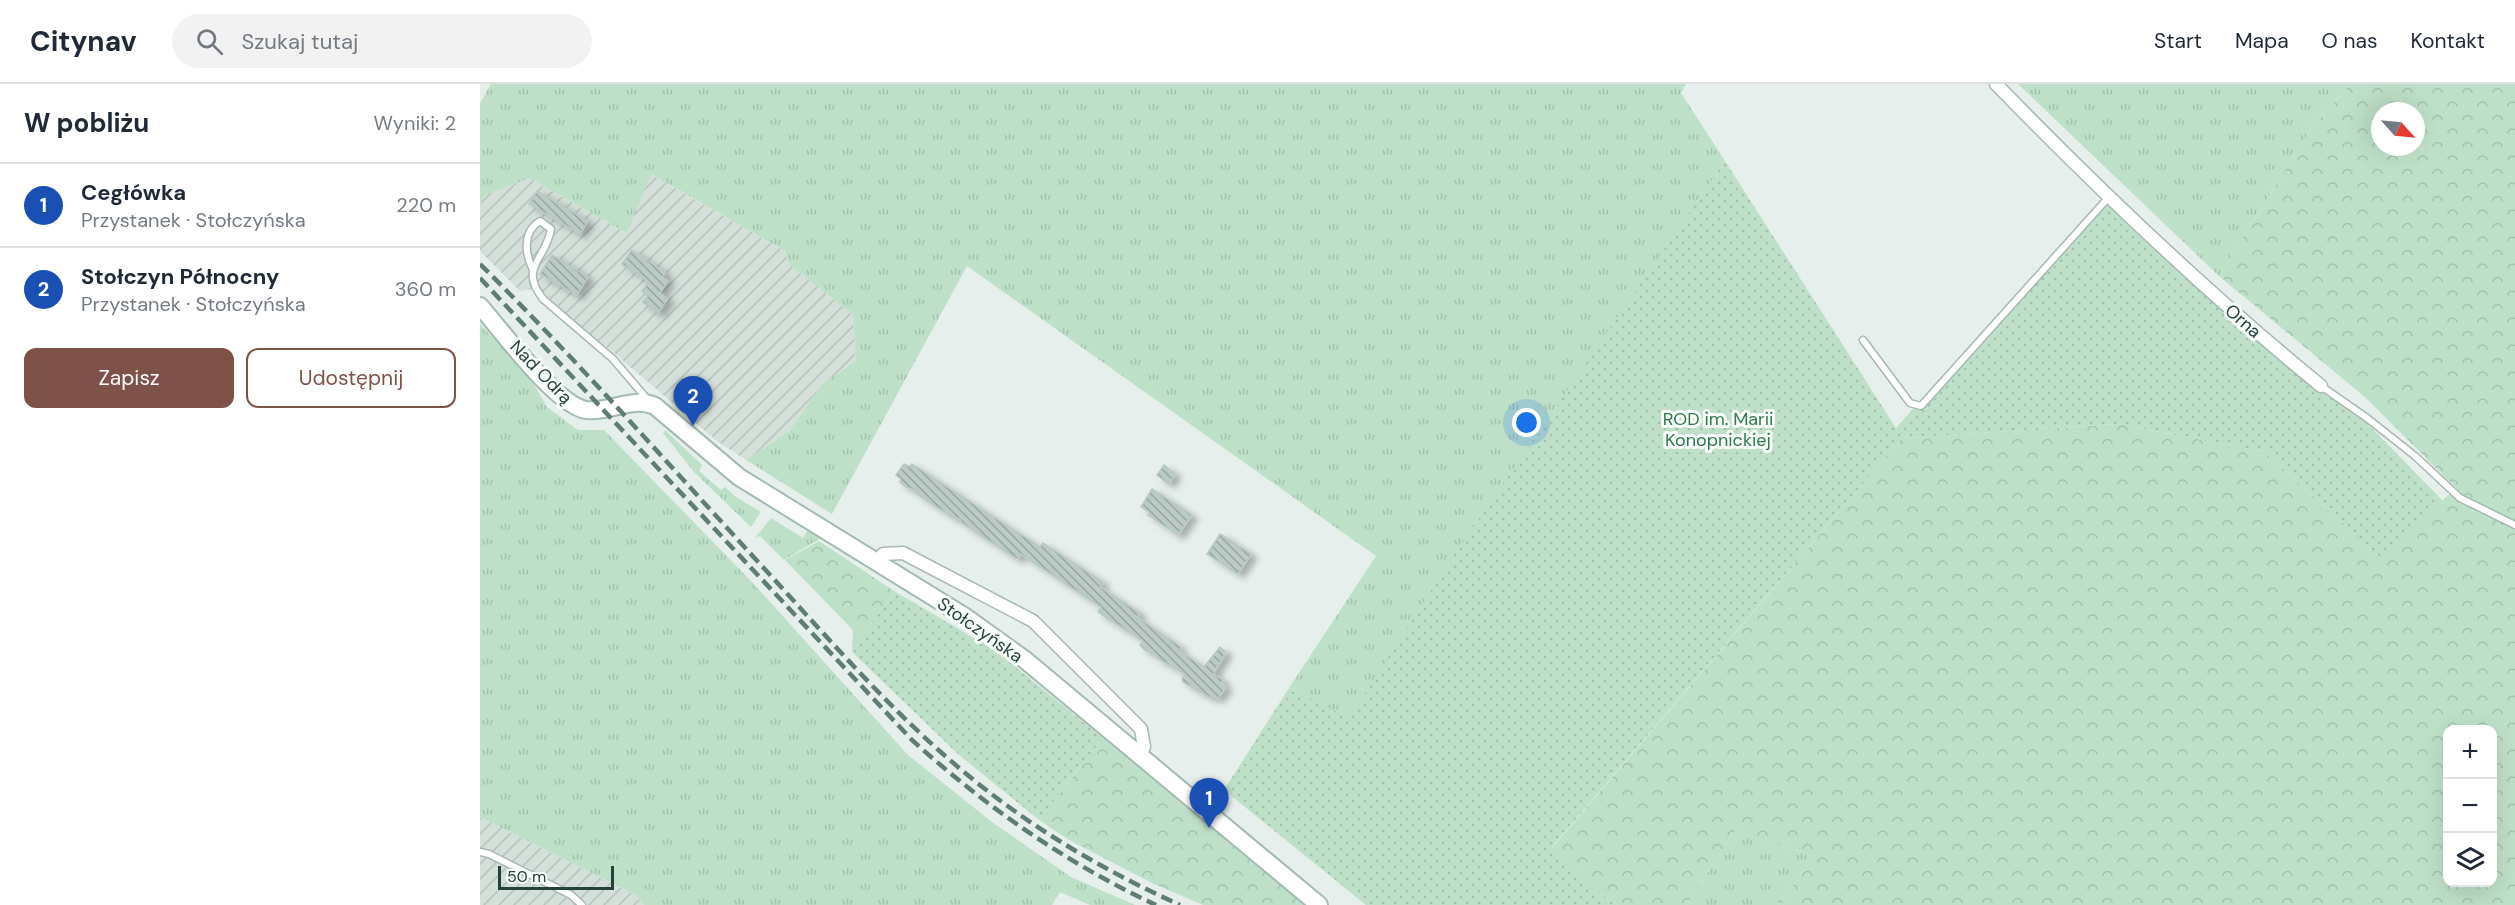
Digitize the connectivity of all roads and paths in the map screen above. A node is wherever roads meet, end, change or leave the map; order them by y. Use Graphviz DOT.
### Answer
graph roads {
  1 [pos="1996,84"];
  2 [pos="2108,198"];
  3 [pos="533,270"];
  4 [pos="480,306"];
  5 [pos="1863,340"];
  6 [pos="2321,386"];
  7 [pos="651,404"];
  8 [pos="2515,525"];
  9 [pos="877,562"];
  10 [pos="1139,754"];
  11 [pos="480,852"];
  12 [pos="582,905"];
  13 [pos="1319,905"];
  1 -- 2 [label="street, Orna"];
  2 -- 5 [label="lane"];
  2 -- 6 [label="street, Orna"];
  3 -- 3 [label="lane"];
  3 -- 7 [label="lane"];
  4 -- 7 [label="street, Nad Odrą"];
  6 -- 8 [label="lane, Orna"];
  7 -- 9 [label="street, Stołczyńska"];
  9 -- 10 [label="street, Stołczyńska"];
  9 -- 10 [label="street"];
  10 -- 13 [label="street, Stołczyńska"];
  11 -- 12 [label="lane"];
}
